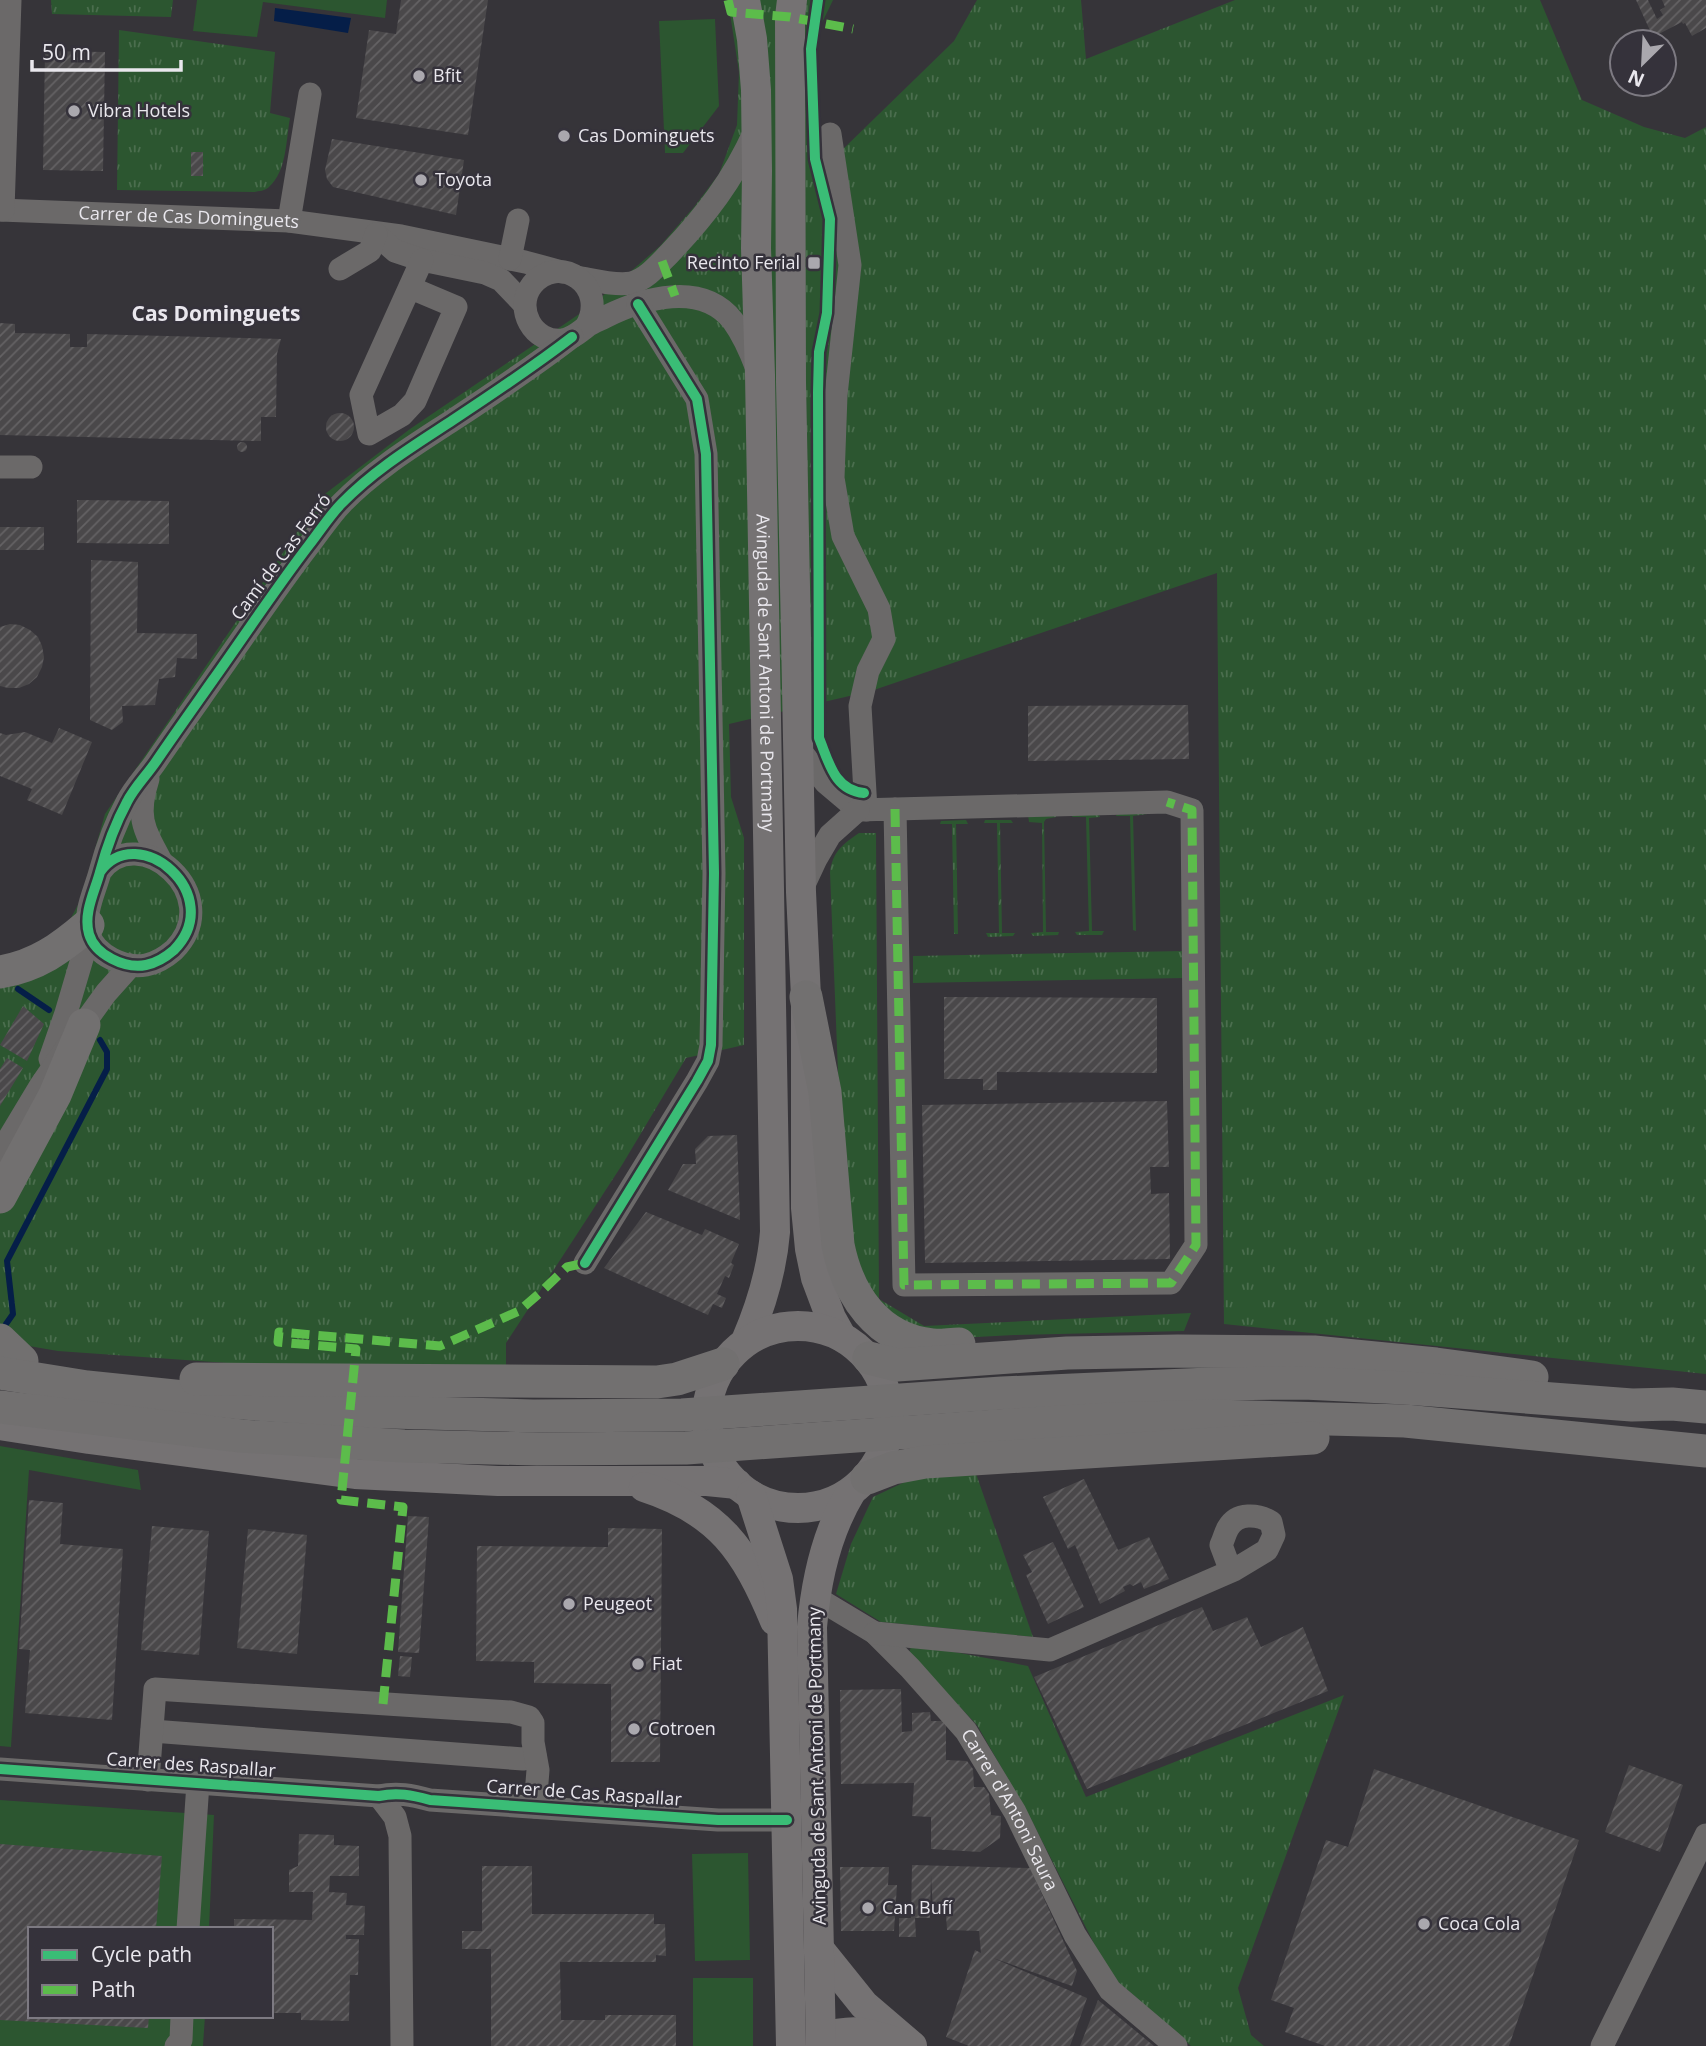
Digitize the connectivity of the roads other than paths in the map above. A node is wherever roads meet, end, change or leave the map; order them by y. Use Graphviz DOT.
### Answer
graph roads {
  1 [pos="10,0"];
  2 [pos="746,0"];
  3 [pos="792,0"];
  4 [pos="310,94"];
  5 [pos="756,128"];
  6 [pos="831,135"];
  7 [pos="1,210"];
  8 [pos="518,220"];
  9 [pos="289,221"];
  10 [pos="376,234"];
  11 [pos="510,259"];
  12 [pos="422,261"];
  13 [pos="340,269"];
  14 [pos="570,274"];
  15 [pos="411,288"];
  16 [pos="524,304"];
  17 [pos="638,304"];
  18 [pos="531,327"];
  19 [pos="579,332"];
  20 [pos="760,375"];
  21 [pos="519,376"];
  22 [pos="0,467"];
  23 [pos="31,467"];
  24 [pos="797,748"];
  25 [pos="153,766"];
  26 [pos="895,809"];
  27 [pos="862,810"];
  28 [pos="161,861"];
  29 [pos="100,872"];
  30 [pos="801,892"];
  31 [pos="89,930"];
  32 [pos="131,965"];
  33 [pos="0,972"];
  34 [pos="806,997"];
  35 [pos="84,1025"];
  36 [pos="41,1085"];
  37 [pos="0,1153"];
  38 [pos="0,1197"];
  39 [pos="585,1262"];
  40 [pos="841,1336"];
  41 [pos="1314,1352"];
  42 [pos="5,1358"];
  43 [pos="726,1365"];
  44 [pos="876,1369"];
  45 [pos="1672,1404"];
  46 [pos="0,1407"];
  47 [pos="1706,1407"];
  48 [pos="1405,1421"];
  49 [pos="0,1425"];
  50 [pos="1706,1451"];
  51 [pos="866,1475"];
  52 [pos="628,1481"];
  53 [pos="737,1482"];
  54 [pos="1234,1570"];
  55 [pos="815,1597"];
  56 [pos="875,1633"];
  57 [pos="783,1640"];
  58 [pos="152,1731"];
  59 [pos="535,1756"];
  60 [pos="0,1769"];
  61 [pos="148,1780"];
  62 [pos="198,1783"];
  63 [pos="379,1796"];
  64 [pos="429,1800"];
  65 [pos="535,1807"];
  66 [pos="787,1820"];
  67 [pos="1706,1835"];
  68 [pos="400,1836"];
  69 [pos="188,1927"];
  70 [pos="819,1949"];
  71 [pos="182,2018"];
  72 [pos="821,2042"];
  73 [pos="176,2046"];
  74 [pos="402,2046"];
  75 [pos="791,2046"];
  76 [pos="907,2046"];
  77 [pos="912,2046"];
  78 [pos="1176,2046"];
  79 [pos="1602,2046"];
  1 -- 7 [label="street"];
  2 -- 5 [label="main road, Avinguda de Sant Antoni de Portmany"];
  3 -- 24 [label="main road, Avinguda de Sant Antoni de Portmany"];
  4 -- 9 [label="street"];
  5 -- 14 [label="street, Carrer de Cas Dominguets"];
  5 -- 20 [label="main road, Avinguda de Sant Antoni de Portmany"];
  6 -- 27 [label="street"];
  7 -- 9 [label="street, Carrer de Cas Dominguets"];
  8 -- 11 [label="street"];
  9 -- 10 [label="street, Carrer de Cas Dominguets"];
  10 -- 11 [label="street, Carrer de Cas Dominguets"];
  10 -- 12 [label="street, Carrer de Cas Dominguets"];
  10 -- 13 [label="street"];
  11 -- 14 [label="street, Carrer de Cas Dominguets"];
  12 -- 15 [label="street"];
  12 -- 16 [label="street, Carrer de Cas Dominguets"];
  14 -- 16 [label="street"];
  14 -- 19 [label="street"];
  15 -- 15 [label="street"];
  16 -- 18 [label="street"];
  17 -- 19 [label="street, Camí de Cas Ferró"];
  17 -- 20 [label="street, Camí de Cas Ferró"];
  17 -- 39 [label="street"];
  18 -- 19 [label="street"];
  18 -- 21 [label="street"];
  19 -- 21 [label="street, Camí de Cas Ferró"];
  20 -- 43 [label="main road, Avinguda de Sant Antoni de Portmany"];
  21 -- 25 [label="street, Camí de Cas Ferró"];
  22 -- 23 [label="street"];
  24 -- 27 [label="street"];
  24 -- 30 [label="main road, Avinguda de Sant Antoni de Portmany"];
  25 -- 28 [label="street, Camí de Cas Ferró"];
  25 -- 29 [label="street, Camí de Cas Ferró"];
  26 -- 26 [label="street"];
  26 -- 27 [label="street"];
  27 -- 30 [label="street"];
  28 -- 29 [label="street"];
  28 -- 32 [label="street"];
  29 -- 31 [label="street"];
  30 -- 34 [label="main road, Avinguda de Sant Antoni de Portmany"];
  31 -- 32 [label="street"];
  31 -- 33 [label="highway"];
  31 -- 36 [label="street"];
  32 -- 35 [label="street"];
  34 -- 40 [label="main road, Avinguda de Sant Antoni de Portmany"];
  34 -- 41 [label="highway"];
  35 -- 36 [label="street"];
  35 -- 38 [label="highway"];
  36 -- 37 [label="street"];
  40 -- 43 [label="main road"];
  40 -- 44 [label="main road"];
  41 -- 44 [label="highway"];
  41 -- 45 [label="highway"];
  42 -- 43 [label="highway"];
  42 -- 45 [label="highway"];
  43 -- 53 [label="main road"];
  44 -- 51 [label="main road"];
  45 -- 47 [label="highway"];
  46 -- 48 [label="highway"];
  48 -- 50 [label="highway"];
  48 -- 51 [label="highway"];
  49 -- 52 [label="main road"];
  51 -- 53 [label="main road"];
  51 -- 55 [label="main road, Avinguda de Sant Antoni de Portmany"];
  52 -- 53 [label="main road"];
  52 -- 57 [label="main road"];
  53 -- 57 [label="main road, Avinguda de Sant Antoni de Portmany"];
  54 -- 56 [label="street"];
  55 -- 56 [label="street, Carrer d'Antoni Saura"];
  55 -- 70 [label="main road, Avinguda de Sant Antoni de Portmany"];
  56 -- 78 [label="street, Carrer d'Antoni Saura"];
  57 -- 66 [label="main road, Avinguda de Sant Antoni de Portmany"];
  58 -- 59 [label="street"];
  58 -- 59 [label="street"];
  58 -- 61 [label="street"];
  59 -- 65 [label="street"];
  60 -- 61 [label="street, Carrer des Raspallar"];
  61 -- 62 [label="street, Carrer des Raspallar"];
  62 -- 63 [label="street, Carrer des Raspallar"];
  62 -- 69 [label="street"];
  63 -- 64 [label="street, Carrer de Cas Raspallar"];
  63 -- 68 [label="street"];
  64 -- 65 [label="street, Carrer de Cas Raspallar"];
  64 -- 68 [label="street"];
  65 -- 66 [label="street, Carrer de Cas Raspallar"];
  66 -- 75 [label="main road, Avinguda de Sant Antoni de Portmany"];
  67 -- 79 [label="street"];
  68 -- 74 [label="street"];
  70 -- 72 [label="main road, Avinguda de Sant Antoni de Portmany"];
  70 -- 77 [label="main road"];
  71 -- 73 [label="street"];
  72 -- 76 [label="main road"];
}
